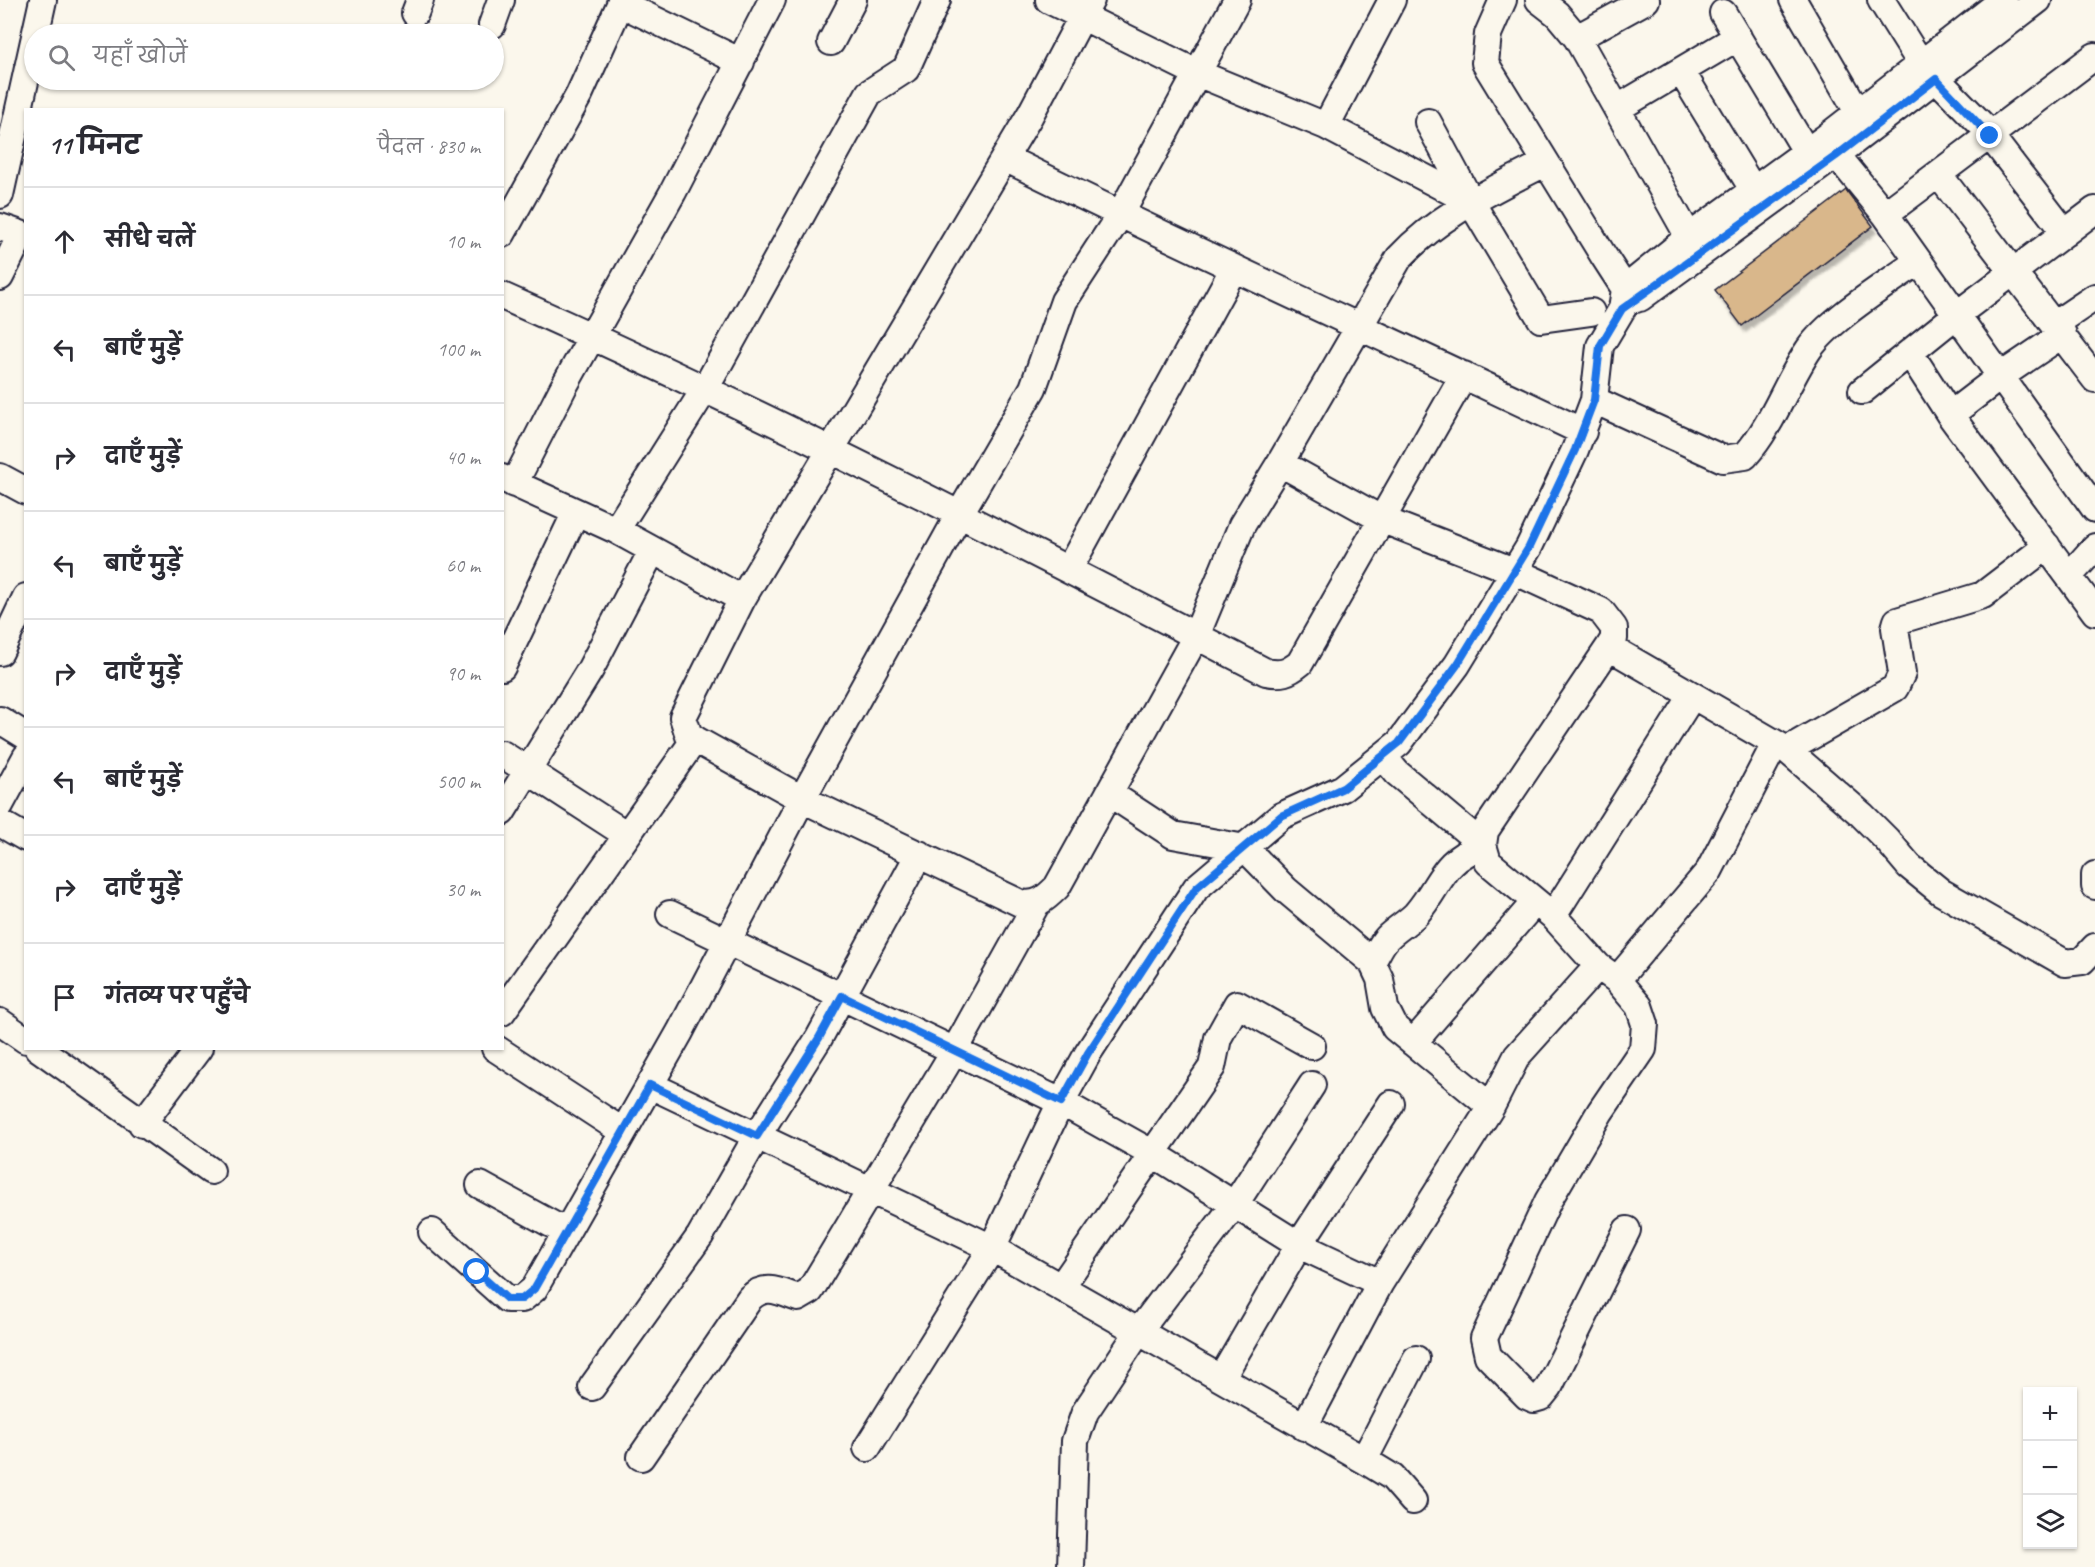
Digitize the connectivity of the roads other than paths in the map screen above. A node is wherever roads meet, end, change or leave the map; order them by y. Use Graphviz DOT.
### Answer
graph roads {
  1 [pos="43,0"];
  2 [pos="501,0"];
  3 [pos="772,0"];
  4 [pos="852,0"];
  5 [pos="937,0"];
  6 [pos="1049,0"];
  7 [pos="1237,0"];
  8 [pos="1392,0"];
  9 [pos="1503,0"];
  10 [pos="1539,0"];
  11 [pos="1646,0"];
  12 [pos="1793,0"];
  13 [pos="1881,0"];
  14 [pos="2003,0"];
  15 [pos="2038,0"];
  16 [pos="621,2"];
  17 [pos="1087,8"];
  18 [pos="1724,13"];
  19 [pos="38,24"];
  20 [pos="492,24"];
  21 [pos="1738,37"];
  22 [pos="1577,38"];
  23 [pos="831,42"];
  24 [pos="2095,56"];
  25 [pos="741,62"];
  26 [pos="1681,70"];
  27 [pos="1928,70"];
  28 [pos="1197,73"];
  29 [pos="24,86"];
  30 [pos="1618,108"];
  31 [pos="1858,112"];
  32 [pos="1428,122"];
  33 [pos="1326,126"];
  34 [pos="1990,136"];
  35 [pos="1820,154"];
  36 [pos="1005,158"];
  37 [pos="1545,162"];
  38 [pos="1939,175"];
  39 [pos="1755,190"];
  40 [pos="0,195"];
  41 [pos="1471,201"];
  42 [pos="2095,210"];
  43 [pos="1885,214"];
  44 [pos="1119,215"];
  45 [pos="504,230"];
  46 [pos="15,233"];
  47 [pos="2065,233"];
  48 [pos="1689,237"];
  49 [pos="1675,260"];
  50 [pos="1917,262"];
  51 [pos="1234,268"];
  52 [pos="2014,272"];
  53 [pos="0,278"];
  54 [pos="504,297"];
  55 [pos="2095,297"];
  56 [pos="1628,299"];
  57 [pos="1591,312"];
  58 [pos="1955,316"];
  59 [pos="1360,325"];
  60 [pos="2059,329"];
  61 [pos="592,336"];
  62 [pos="1910,353"];
  63 [pos="1464,375"];
  64 [pos="2001,376"];
  65 [pos="2095,379"];
  66 [pos="705,389"];
  67 [pos="1862,391"];
  68 [pos="1594,400"];
  69 [pos="1950,415"];
  70 [pos="1583,432"];
  71 [pos="830,451"];
  72 [pos="1280,463"];
  73 [pos="0,477"];
  74 [pos="508,481"];
  75 [pos="24,490"];
  76 [pos="2095,509"];
  77 [pos="576,512"];
  78 [pos="959,514"];
  79 [pos="1383,520"];
  80 [pos="616,530"];
  81 [pos="2047,546"];
  82 [pos="2095,547"];
  83 [pos="652,550"];
  84 [pos="1069,569"];
  85 [pos="1514,572"];
  86 [pos="2069,576"];
  87 [pos="742,598"];
  88 [pos="19,600"];
  89 [pos="2095,612"];
  90 [pos="1196,636"];
  91 [pos="1610,647"];
  92 [pos="0,652"];
  93 [pos="504,663"];
  94 [pos="1692,696"];
  95 [pos="0,720"];
  96 [pos="24,735"];
  97 [pos="695,739"];
  98 [pos="1781,747"];
  99 [pos="504,755"];
  100 [pos="1383,756"];
  101 [pos="24,762"];
  102 [pos="530,772"];
  103 [pos="1109,793"];
  104 [pos="802,799"];
  105 [pos="0,805"];
  106 [pos="504,809"];
  107 [pos="0,823"];
  108 [pos="627,835"];
  109 [pos="24,837"];
  110 [pos="1483,845"];
  111 [pos="1245,848"];
  112 [pos="920,854"];
  113 [pos="2095,875"];
  114 [pos="2095,886"];
  115 [pos="1037,903"];
  116 [pos="1544,909"];
  117 [pos="670,915"];
  118 [pos="729,942"];
  119 [pos="2095,947"];
  120 [pos="1372,962"];
  121 [pos="1608,973"];
  122 [pos="842,996"];
  123 [pos="504,1009"];
  124 [pos="0,1022"];
  125 [pos="24,1039"];
  126 [pos="1413,1043"];
  127 [pos="1312,1046"];
  128 [pos="41,1050"];
  129 [pos="198,1050"];
  130 [pos="498,1050"];
  131 [pos="955,1050"];
  132 [pos="650,1085"];
  133 [pos="1312,1085"];
  134 [pos="1061,1102"];
  135 [pos="1390,1104"];
  136 [pos="1491,1107"];
  137 [pos="142,1124"];
  138 [pos="622,1131"];
  139 [pos="757,1136"];
  140 [pos="1152,1154"];
  141 [pos="211,1171"];
  142 [pos="480,1185"];
  143 [pos="870,1192"];
  144 [pos="1234,1204"];
  145 [pos="1627,1230"];
  146 [pos="432,1232"];
  147 [pos="566,1232"];
  148 [pos="1299,1245"];
  149 [pos="992,1248"];
  150 [pos="1380,1283"];
  151 [pos="1061,1287"];
  152 [pos="1139,1331"];
  153 [pos="1416,1359"];
  154 [pos="1222,1377"];
  155 [pos="592,1388"];
  156 [pos="1304,1427"];
  157 [pos="867,1448"];
  158 [pos="641,1457"];
  159 [pos="1364,1460"];
  160 [pos="1413,1501"];
  161 [pos="1071,1567"];
  1 -- 19 [label="street"];
  2 -- 20 [label="street"];
  3 -- 25 [label="street"];
  4 -- 23 [label="street"];
  5 -- 66 [label="street"];
  6 -- 17 [label="street"];
  7 -- 28 [label="street"];
  8 -- 33 [label="street"];
  9 -- 37 [label="street"];
  10 -- 22 [label="street"];
  11 -- 22 [label="street"];
  12 -- 31 [label="street"];
  13 -- 27 [label="street"];
  14 -- 27 [label="street"];
  15 -- 27 [label="street"];
  16 -- 25 [label="street"];
  16 -- 45 [label="street"];
  17 -- 28 [label="street"];
  17 -- 36 [label="street"];
  18 -- 21 [label="street"];
  21 -- 26 [label="street"];
  21 -- 35 [label="street"];
  22 -- 30 [label="street"];
  24 -- 34 [label="street"];
  25 -- 61 [label="street"];
  26 -- 30 [label="street"];
  26 -- 39 [label="street"];
  27 -- 31 [label="street"];
  27 -- 34 [label="street"];
  27 -- 35 [label="street"];
  28 -- 33 [label="street"];
  28 -- 44 [label="street"];
  29 -- 40 [label="street"];
  30 -- 48 [label="street"];
  31 -- 35 [label="street"];
  32 -- 41 [label="street"];
  33 -- 41 [label="street"];
  34 -- 38 [label="street"];
  34 -- 47 [label="street"];
  35 -- 39 [label="street"];
  35 -- 43 [label="street"];
  35 -- 49 [label="street"];
  36 -- 44 [label="street"];
  36 -- 71 [label="street"];
  37 -- 41 [label="street"];
  37 -- 56 [label="street"];
  38 -- 43 [label="street"];
  38 -- 52 [label="street"];
  39 -- 48 [label="street"];
  41 -- 57 [label="street"];
  41 -- 59 [label="street"];
  42 -- 47 [label="street"];
  43 -- 50 [label="street"];
  44 -- 51 [label="street"];
  44 -- 78 [label="street"];
  46 -- 53 [label="street"];
  47 -- 52 [label="street"];
  48 -- 49 [label="street"];
  49 -- 56 [label="street"];
  50 -- 58 [label="street"];
  50 -- 68 [label="street"];
  51 -- 59 [label="street"];
  51 -- 84 [label="street"];
  52 -- 58 [label="street"];
  52 -- 60 [label="street"];
  54 -- 61 [label="street"];
  55 -- 60 [label="street"];
  56 -- 68 [label="street"];
  58 -- 62 [label="street"];
  58 -- 64 [label="street"];
  59 -- 63 [label="street"];
  59 -- 72 [label="street"];
  60 -- 64 [label="street"];
  60 -- 65 [label="street"];
  61 -- 66 [label="street"];
  61 -- 74 [label="street"];
  62 -- 67 [label="street"];
  62 -- 69 [label="street"];
  63 -- 70 [label="street"];
  63 -- 79 [label="street"];
  64 -- 69 [label="street"];
  64 -- 76 [label="street"];
  66 -- 71 [label="street"];
  66 -- 80 [label="street"];
  68 -- 70 [label="street"];
  69 -- 81 [label="street"];
  70 -- 85 [label="street"];
  71 -- 78 [label="street"];
  71 -- 87 [label="street"];
  72 -- 79 [label="street"];
  72 -- 90 [label="street"];
  73 -- 75 [label="street"];
  74 -- 77 [label="street"];
  77 -- 80 [label="street"];
  77 -- 93 [label="street"];
  78 -- 84 [label="street"];
  78 -- 104 [label="street"];
  79 -- 85 [label="street"];
  79 -- 90 [label="street"];
  80 -- 83 [label="street"];
  81 -- 86 [label="street"];
  81 -- 98 [label="street"];
  82 -- 86 [label="street"];
  83 -- 87 [label="street"];
  83 -- 102 [label="street"];
  84 -- 90 [label="street"];
  85 -- 91 [label="street"];
  85 -- 100 [label="street"];
  86 -- 89 [label="street"];
  87 -- 97 [label="street"];
  88 -- 92 [label="street"];
  90 -- 103 [label="street"];
  91 -- 94 [label="street"];
  91 -- 110 [label="street"];
  94 -- 98 [label="street"];
  94 -- 116 [label="street"];
  95 -- 96 [label="street"];
  97 -- 104 [label="street"];
  97 -- 108 [label="street"];
  98 -- 119 [label="street"];
  98 -- 121 [label="street"];
  99 -- 102 [label="street"];
  100 -- 110 [label="street"];
  100 -- 111 [label="street"];
  101 -- 105 [label="street"];
  102 -- 106 [label="street"];
  102 -- 108 [label="street"];
  103 -- 111 [label="street"];
  103 -- 115 [label="street"];
  104 -- 112 [label="street"];
  104 -- 118 [label="street"];
  107 -- 109 [label="street"];
  108 -- 123 [label="street"];
  110 -- 116 [label="street"];
  110 -- 120 [label="street"];
  111 -- 120 [label="street"];
  111 -- 134 [label="street"];
  112 -- 115 [label="street"];
  112 -- 122 [label="street"];
  113 -- 114 [label="street"];
  115 -- 131 [label="street"];
  116 -- 121 [label="street"];
  116 -- 126 [label="street"];
  117 -- 118 [label="street"];
  118 -- 122 [label="street"];
  118 -- 132 [label="street"];
  120 -- 126 [label="street"];
  121 -- 136 [label="street"];
  121 -- 145 [label="street"];
  122 -- 131 [label="street"];
  122 -- 139 [label="street"];
  124 -- 125 [label="street"];
  126 -- 136 [label="street"];
  127 -- 140 [label="street"];
  128 -- 137 [label="street"];
  129 -- 137 [label="street"];
  130 -- 138 [label="street"];
  131 -- 134 [label="street"];
  131 -- 143 [label="street"];
  132 -- 138 [label="street"];
  132 -- 139 [label="street"];
  133 -- 144 [label="street"];
  134 -- 140 [label="street"];
  134 -- 149 [label="street"];
  135 -- 148 [label="street"];
  136 -- 150 [label="street"];
  137 -- 141 [label="street"];
  138 -- 147 [label="street"];
  139 -- 143 [label="street"];
  139 -- 155 [label="street"];
  140 -- 144 [label="street"];
  140 -- 151 [label="street"];
  142 -- 147 [label="street"];
  143 -- 149 [label="street"];
  143 -- 158 [label="street"];
  144 -- 148 [label="street"];
  144 -- 152 [label="street"];
  146 -- 147 [label="street"];
  148 -- 150 [label="street"];
  148 -- 154 [label="street"];
  149 -- 151 [label="street"];
  149 -- 157 [label="street"];
  150 -- 156 [label="street"];
  151 -- 152 [label="street"];
  152 -- 154 [label="street"];
  152 -- 161 [label="street"];
  153 -- 159 [label="street"];
  154 -- 156 [label="street"];
  156 -- 159 [label="street"];
  159 -- 160 [label="street"];
}
